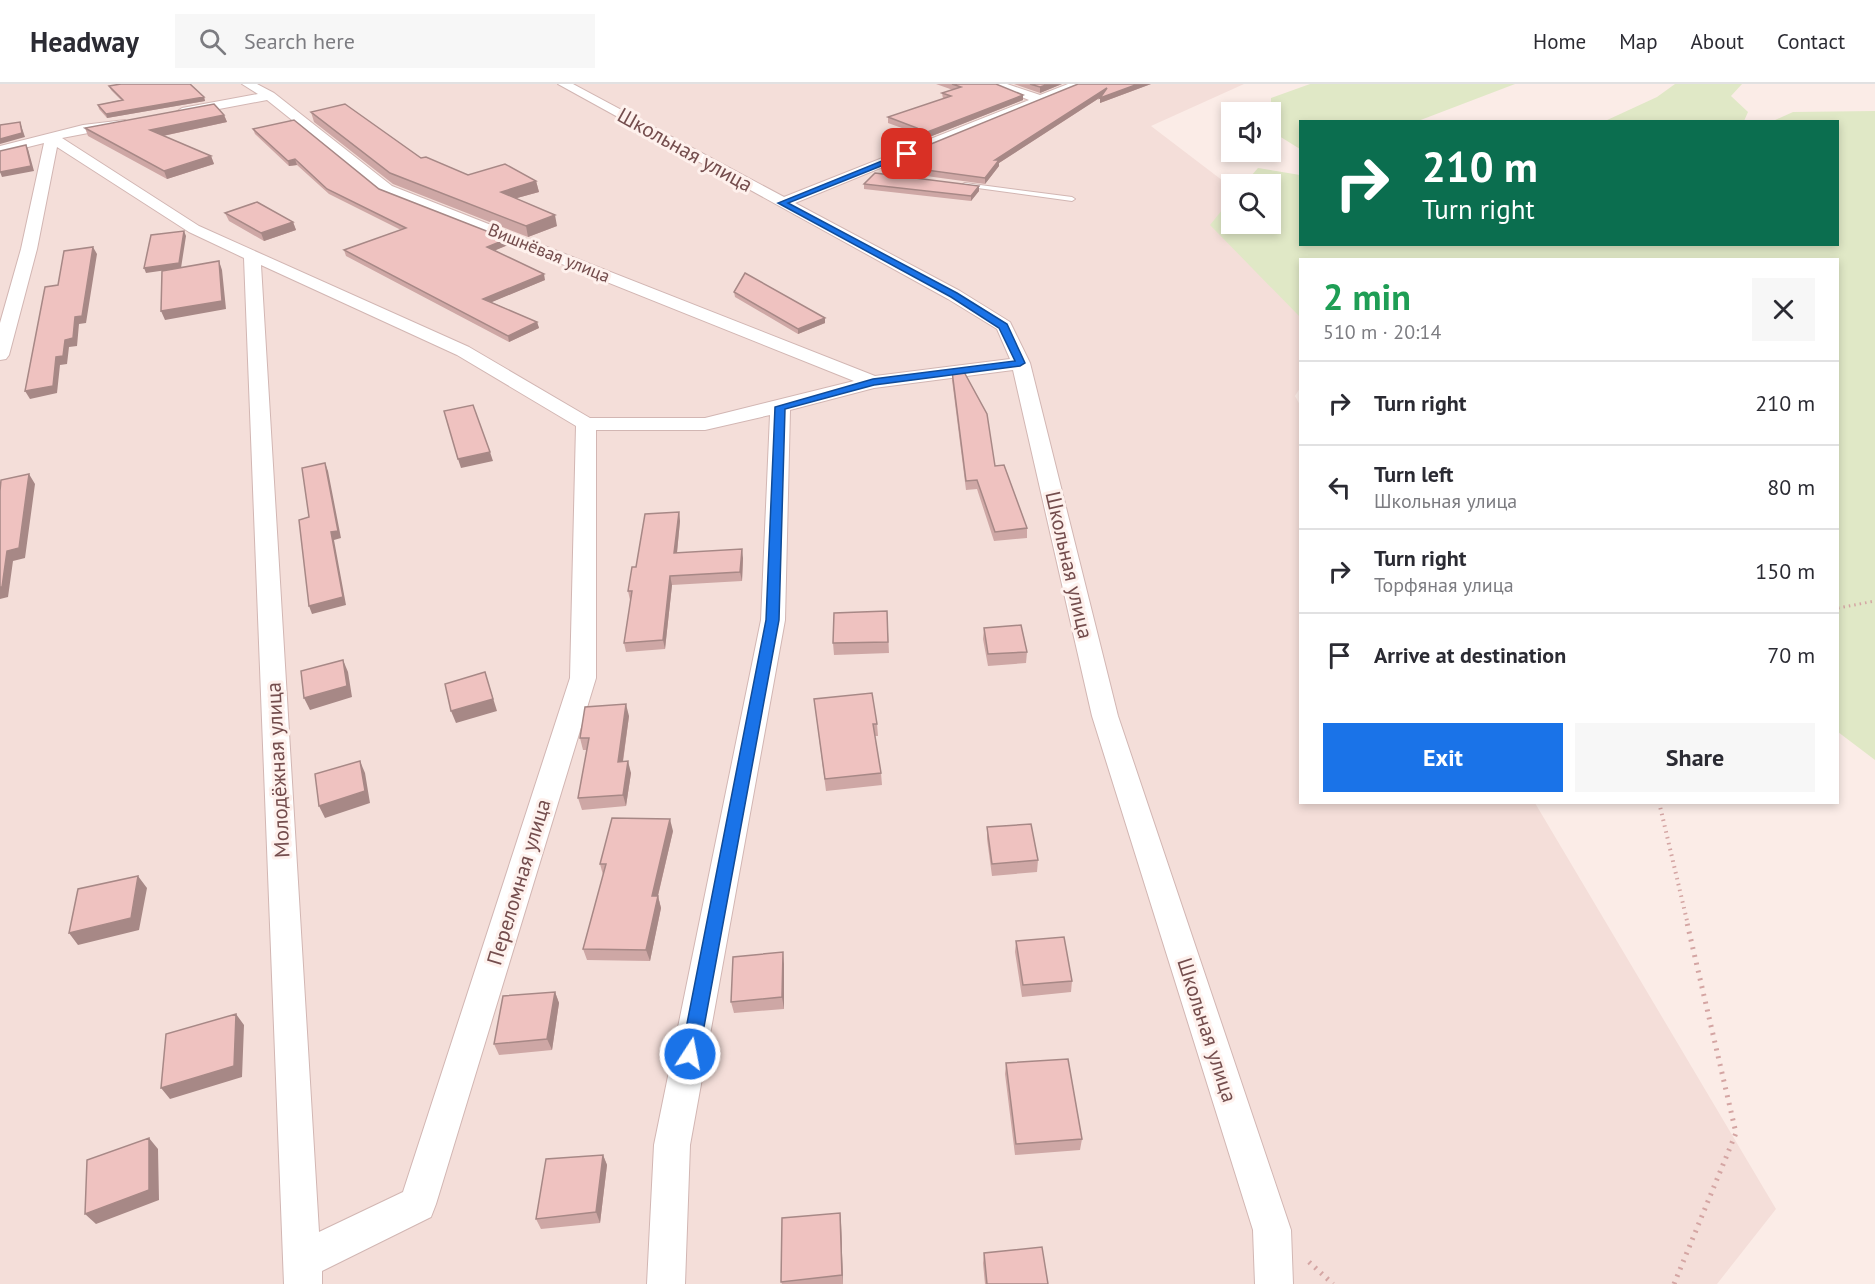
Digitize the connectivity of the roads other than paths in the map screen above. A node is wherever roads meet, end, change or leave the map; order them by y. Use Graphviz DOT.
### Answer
graph roads {
  1 [pos="248,84"];
  2 [pos="564,84"];
  3 [pos="995,84"];
  4 [pos="1079,84"];
  5 [pos="270,96"];
  6 [pos="1039,99"];
  7 [pos="165,115"];
  8 [pos="130,121"];
  9 [pos="52,138"];
  10 [pos="0,150"];
  11 [pos="956,184"];
  12 [pos="1072,199"];
  13 [pos="782,203"];
  14 [pos="252,256"];
  15 [pos="0,355"];
  16 [pos="1020,363"];
  17 [pos="873,382"];
  18 [pos="780,407"];
  19 [pos="586,424"];
  20 [pos="303,1272"];
  21 [pos="666,1284"];
  22 [pos="1274,1284"];
  1 -- 5 [label="street, Вишнёвая улица"];
  2 -- 13 [label="street, Школьная улица"];
  3 -- 6 [label="street"];
  4 -- 6 [label="street"];
  5 -- 7 [label="street"];
  5 -- 17 [label="street, Вишнёвая улица"];
  6 -- 13 [label="street"];
  8 -- 9 [label="street"];
  9 -- 10 [label="street"];
  9 -- 14 [label="street"];
  9 -- 15 [label="street"];
  11 -- 12 [label="lane"];
  13 -- 16 [label="street, Школьная улица"];
  14 -- 19 [label="street"];
  14 -- 20 [label="street, Молодёжная улица"];
  16 -- 17 [label="street"];
  16 -- 22 [label="street, Школьная улица"];
  17 -- 18 [label="street"];
  18 -- 19 [label="street"];
  18 -- 21 [label="street"];
  19 -- 20 [label="street, Переломная улица"];
}
